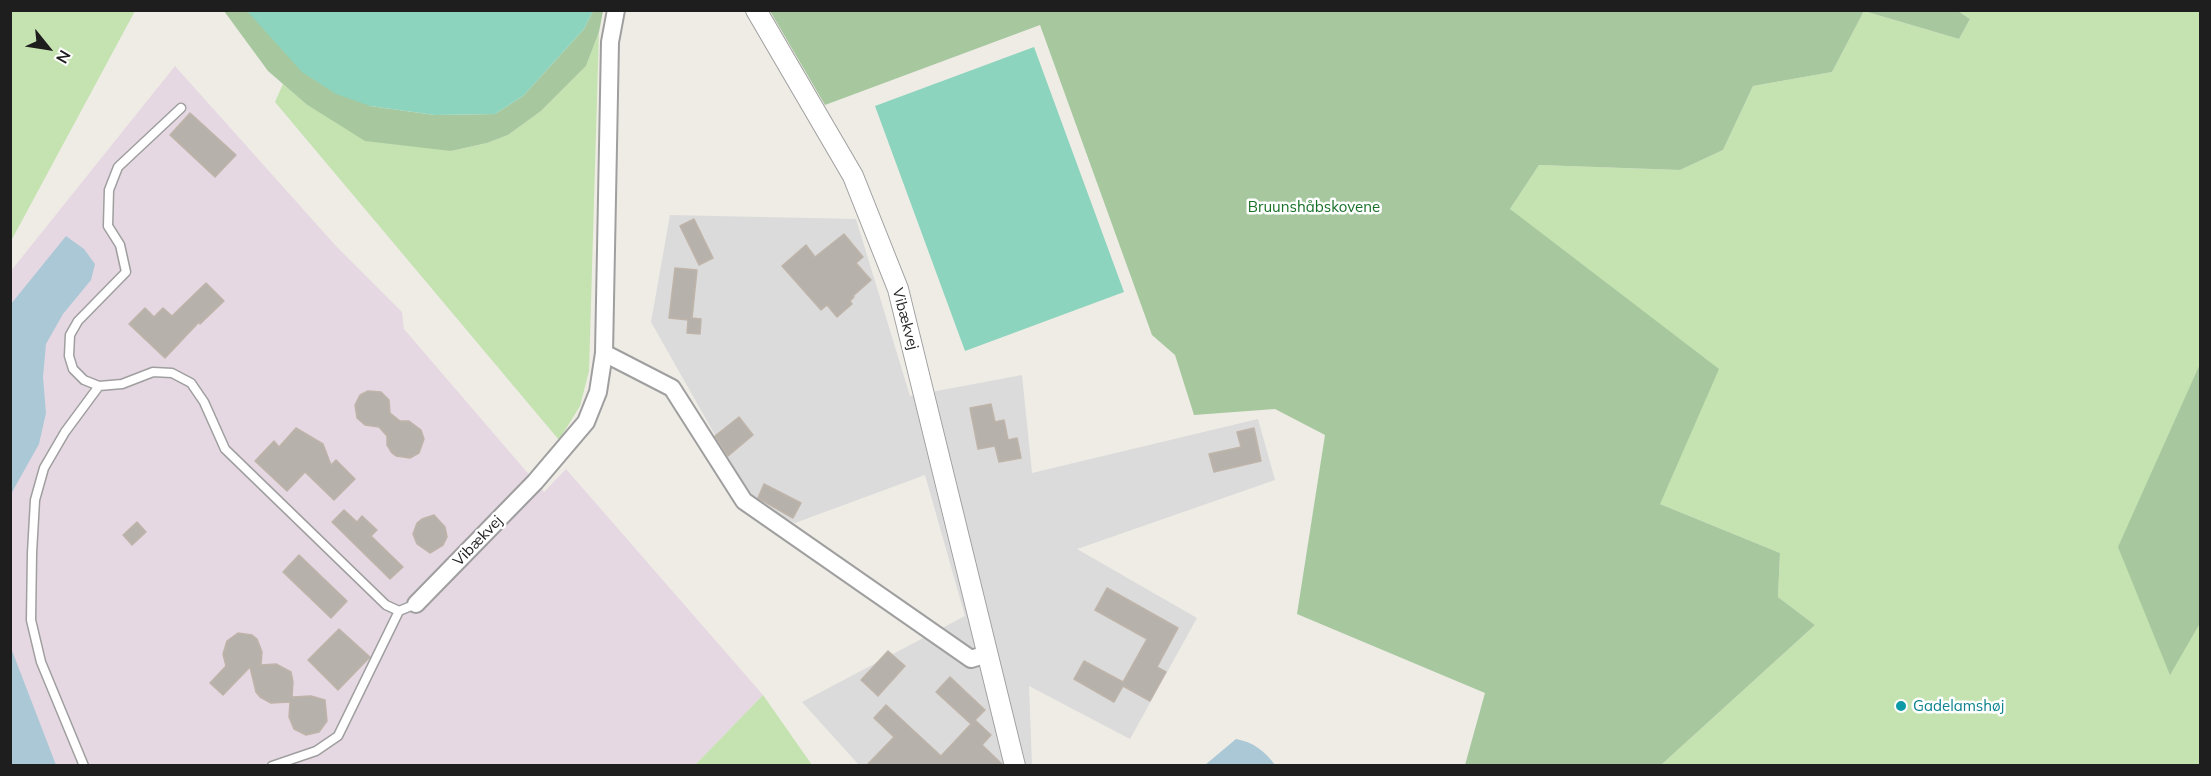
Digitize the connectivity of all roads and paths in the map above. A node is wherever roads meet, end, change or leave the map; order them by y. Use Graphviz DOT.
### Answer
graph roads {
  1 [pos="616,10"];
  2 [pos="756,10"];
  3 [pos="181,108"];
  4 [pos="604,353"];
  5 [pos="99,386"];
  6 [pos="416,604"];
  7 [pos="399,611"];
  8 [pos="987,654"];
  9 [pos="84,765"];
  10 [pos="272,765"];
  11 [pos="1015,765"];
  1 -- 4 [label="street, Vibækvej"];
  2 -- 8 [label="street, Vibækvej"];
  3 -- 5 [label="lane"];
  4 -- 6 [label="street, Vibækvej"];
  4 -- 8 [label="street"];
  5 -- 7 [label="lane"];
  5 -- 9 [label="lane"];
  6 -- 7 [label="lane"];
  7 -- 10 [label="lane"];
  8 -- 11 [label="street, Vibækvej"];
}
